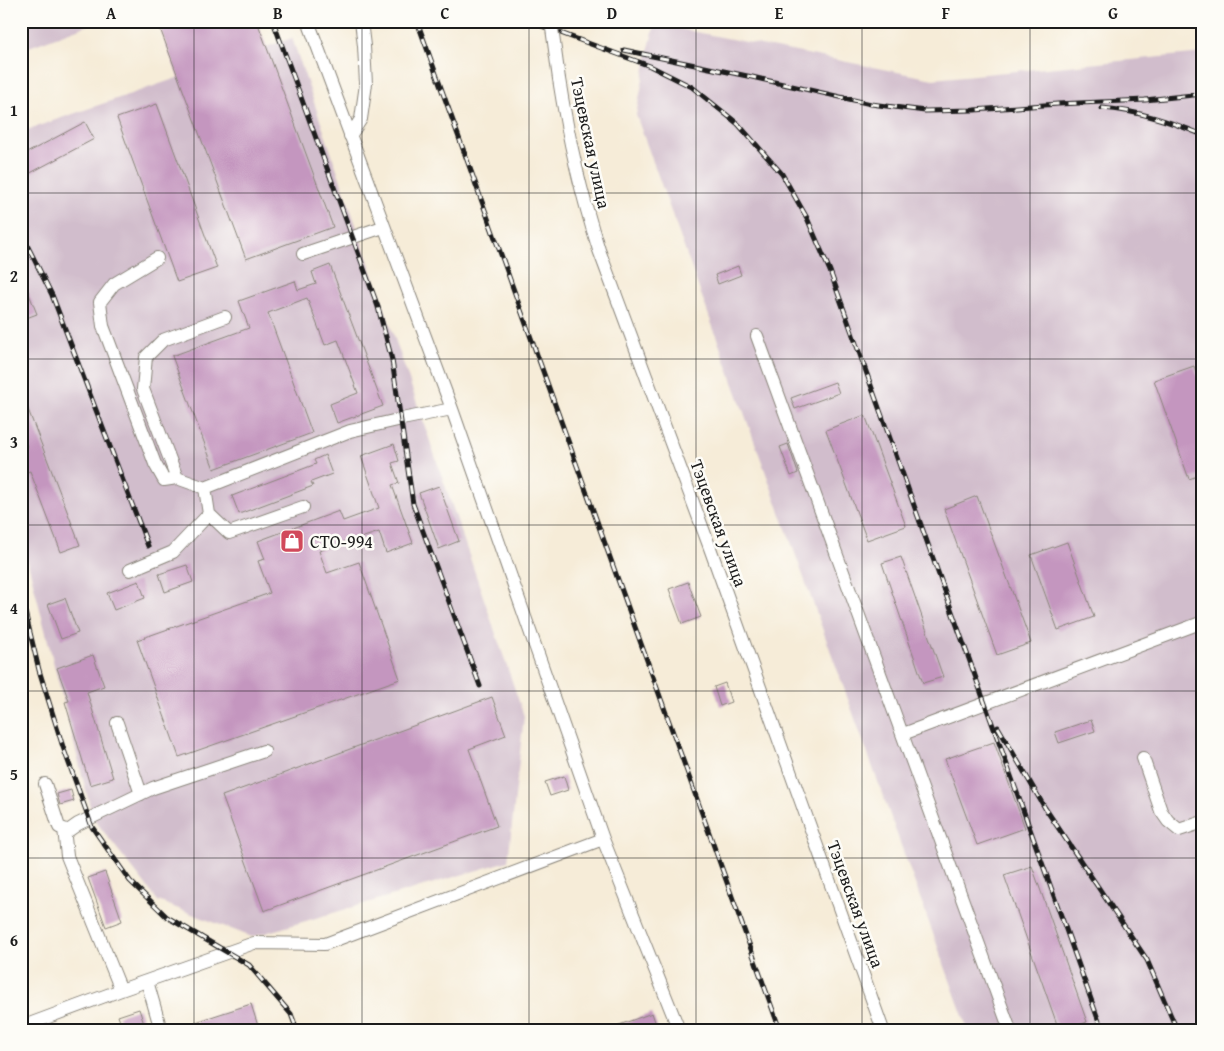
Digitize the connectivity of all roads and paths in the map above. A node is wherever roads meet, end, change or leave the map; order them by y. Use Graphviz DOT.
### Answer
graph roads {
  1 [pos="308,21"];
  2 [pos="361,21"];
  3 [pos="552,21"];
  4 [pos="350,136"];
  5 [pos="383,227"];
  6 [pos="302,254"];
  7 [pos="157,258"];
  8 [pos="225,317"];
  9 [pos="757,336"];
  10 [pos="452,409"];
  11 [pos="177,478"];
  12 [pos="205,488"];
  13 [pos="302,507"];
  14 [pos="208,514"];
  15 [pos="130,570"];
  16 [pos="1203,622"];
  17 [pos="117,723"];
  18 [pos="903,734"];
  19 [pos="264,751"];
  20 [pos="1143,758"];
  21 [pos="45,784"];
  22 [pos="141,794"];
  23 [pos="1203,822"];
  24 [pos="64,829"];
  25 [pos="603,838"];
  26 [pos="147,981"];
  27 [pos="121,990"];
  28 [pos="32,1023"];
  29 [pos="162,1030"];
  30 [pos="679,1030"];
  31 [pos="883,1030"];
  32 [pos="1010,1030"];
  1 -- 4 [label="street"];
  2 -- 4 [label="street"];
  3 -- 31 [label="street, Тэцевская улица, bridge"];
  4 -- 5 [label="street"];
  5 -- 6 [label="street"];
  5 -- 10 [label="street"];
  7 -- 11 [label="street"];
  8 -- 11 [label="street"];
  9 -- 18 [label="street"];
  10 -- 12 [label="street"];
  10 -- 25 [label="street"];
  11 -- 12 [label="street"];
  12 -- 14 [label="street"];
  13 -- 14 [label="street"];
  14 -- 15 [label="street"];
  16 -- 18 [label="street"];
  17 -- 22 [label="street"];
  18 -- 32 [label="street"];
  19 -- 22 [label="street"];
  20 -- 23 [label="street"];
  21 -- 24 [label="street"];
  22 -- 24 [label="street"];
  24 -- 27 [label="street"];
  25 -- 26 [label="street"];
  25 -- 30 [label="street"];
  26 -- 27 [label="street"];
  26 -- 29 [label="street"];
  27 -- 28 [label="street"];
}
